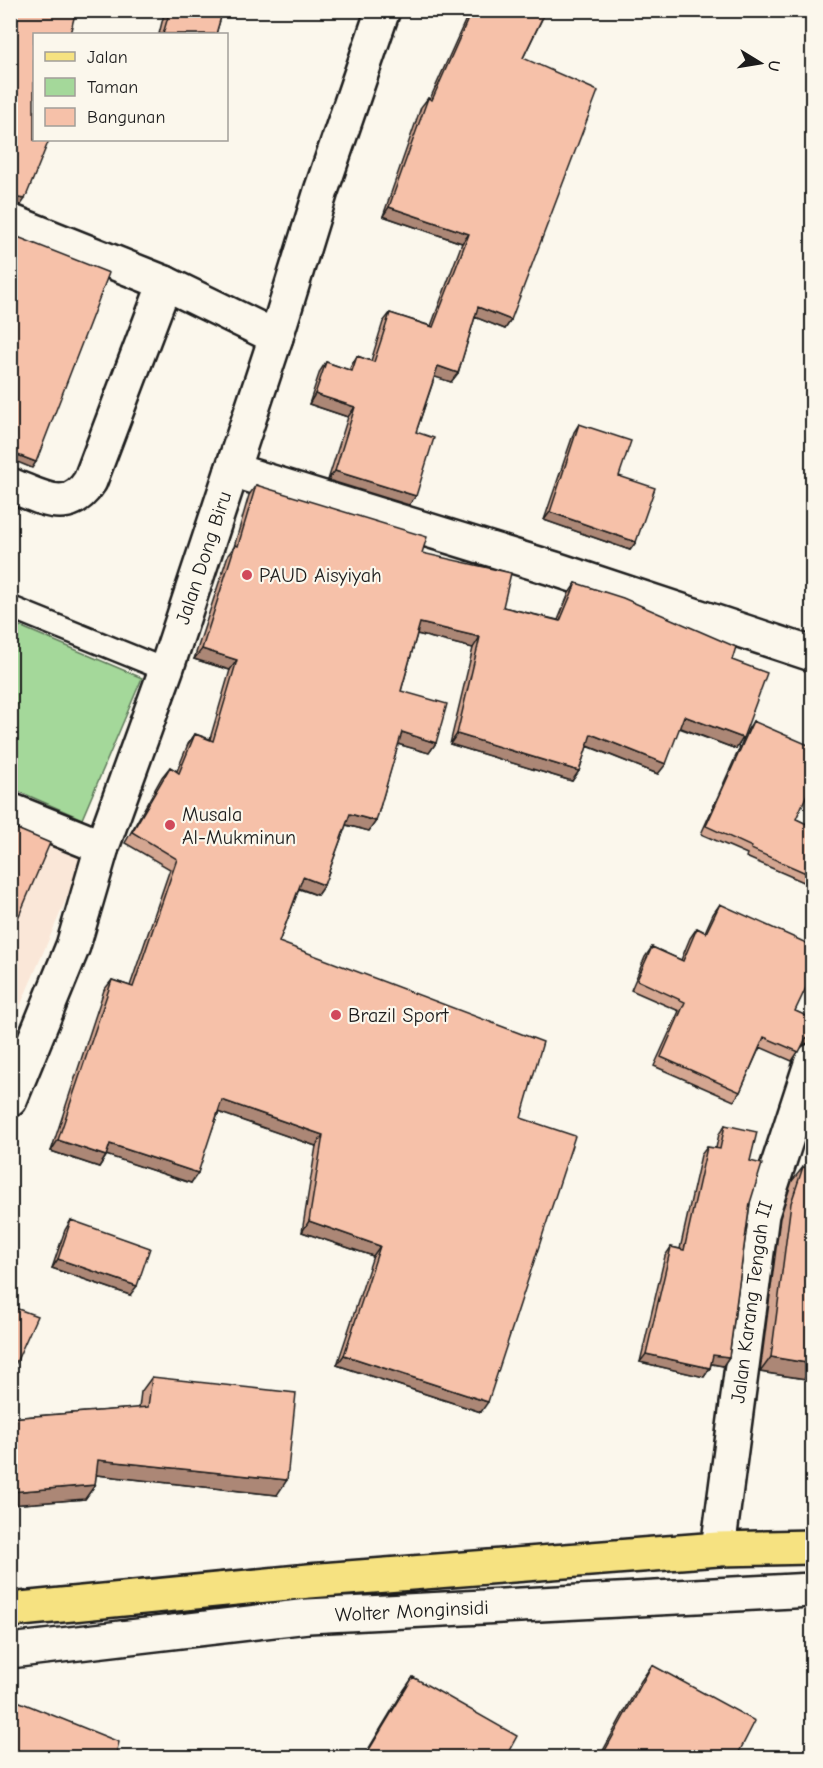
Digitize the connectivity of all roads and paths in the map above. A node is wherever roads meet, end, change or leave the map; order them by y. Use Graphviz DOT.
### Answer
graph roads {
  1 [pos="375,12"];
  2 [pos="10,221"];
  3 [pos="165,284"];
  4 [pos="276,337"];
  5 [pos="232,470"];
  6 [pos="10,485"];
  7 [pos="10,607"];
  8 [pos="813,654"];
  9 [pos="166,670"];
  10 [pos="10,810"];
  11 [pos="102,846"];
  12 [pos="813,1061"];
  13 [pos="10,1100"];
  14 [pos="813,1546"];
  15 [pos="718,1549"];
  16 [pos="813,1590"];
  17 [pos="10,1610"];
  18 [pos="10,1651"];
  1 -- 4 [label="street, Jalan Dong Biru"];
  2 -- 3 [label="street"];
  3 -- 4 [label="street"];
  3 -- 6 [label="street"];
  4 -- 5 [label="street, Jalan Dong Biru"];
  5 -- 8 [label="street"];
  5 -- 9 [label="street, Jalan Dong Biru"];
  7 -- 9 [label="lane"];
  9 -- 11 [label="street, Jalan Dong Biru"];
  10 -- 11 [label="street"];
  11 -- 13 [label="street, Jalan Dong Biru"];
  12 -- 15 [label="street, Jalan Karang Tengah II"];
  14 -- 15 [label="main road, Wolter Monginsidi"];
  15 -- 17 [label="main road, Wolter Monginsidi"];
  16 -- 18 [label="street, Wolter Monginsidi"];
}
